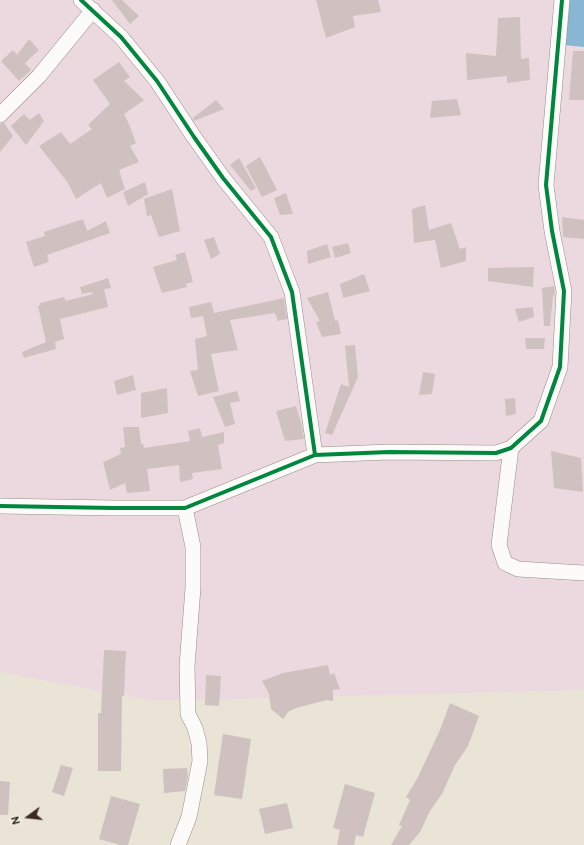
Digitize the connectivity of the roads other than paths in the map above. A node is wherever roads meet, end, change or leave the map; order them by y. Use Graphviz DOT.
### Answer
graph roads {
  1 [pos="81,0"];
  2 [pos="562,0"];
  3 [pos="93,10"];
  4 [pos="0,115"];
  5 [pos="511,448"];
  6 [pos="315,455"];
  7 [pos="0,506"];
  8 [pos="185,508"];
  9 [pos="584,573"];
  10 [pos="178,845"];
  1 -- 3 [label="street"];
  2 -- 5 [label="street"];
  3 -- 4 [label="street"];
  3 -- 6 [label="street"];
  5 -- 6 [label="street"];
  5 -- 9 [label="street"];
  6 -- 8 [label="street"];
  7 -- 8 [label="street"];
  8 -- 10 [label="street"];
}
